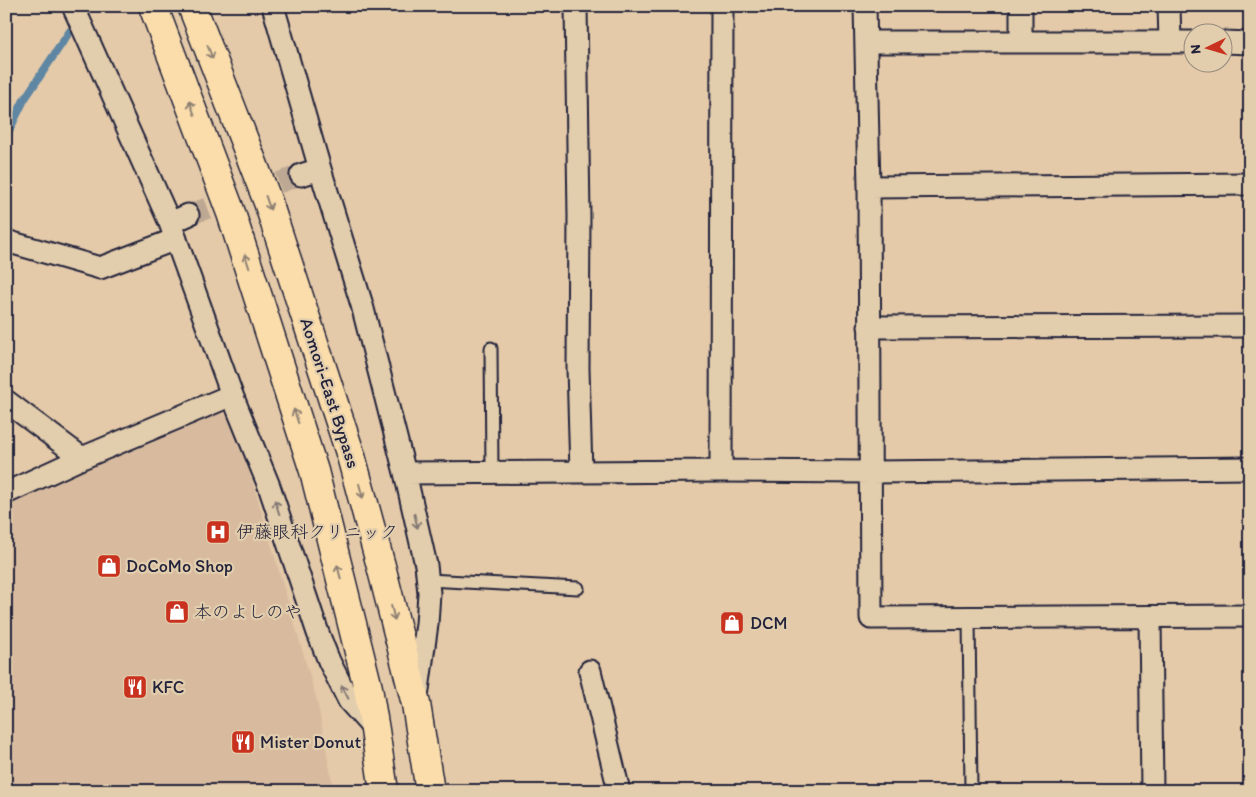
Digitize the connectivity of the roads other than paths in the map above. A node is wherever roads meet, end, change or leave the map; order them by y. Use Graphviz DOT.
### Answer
graph roads {
  1 [pos="73,6"];
  2 [pos="153,6"];
  3 [pos="192,6"];
  4 [pos="273,6"];
  5 [pos="576,6"];
  6 [pos="722,6"];
  7 [pos="865,6"];
  8 [pos="1021,6"];
  9 [pos="1169,6"];
  10 [pos="867,42"];
  11 [pos="1021,42"];
  12 [pos="1170,42"];
  13 [pos="1184,42"];
  14 [pos="1234,42"];
  15 [pos="1250,42"];
  16 [pos="1250,184"];
  17 [pos="870,187"];
  18 [pos="178,226"];
  19 [pos="6,241"];
  20 [pos="1250,326"];
  21 [pos="869,327"];
  22 [pos="491,348"];
  23 [pos="232,394"];
  24 [pos="6,401"];
  25 [pos="82,458"];
  26 [pos="1250,468"];
  27 [pos="720,471"];
  28 [pos="492,472"];
  29 [pos="581,472"];
  30 [pos="871,472"];
  31 [pos="405,473"];
  32 [pos="6,493"];
  33 [pos="428,580"];
  34 [pos="578,588"];
  35 [pos="1250,616"];
  36 [pos="1150,617"];
  37 [pos="969,618"];
  38 [pos="590,671"];
  39 [pos="416,704"];
  40 [pos="375,730"];
  41 [pos="384,791"];
  42 [pos="430,791"];
  43 [pos="619,791"];
  44 [pos="971,791"];
  45 [pos="1152,791"];
  1 -- 18 [label="street"];
  40 -- 2 [label="highway, one-way"];
  3 -- 39 [label="highway, Aomori-East Bypass, one-way"];
  4 -- 31 [label="street"];
  5 -- 29 [label="street"];
  6 -- 27 [label="street"];
  7 -- 10 [label="street"];
  8 -- 11 [label="street"];
  9 -- 12 [label="street"];
  10 -- 11 [label="street"];
  10 -- 17 [label="street"];
  11 -- 12 [label="street"];
  12 -- 13 [label="street"];
  14 -- 15 [label="street"];
  16 -- 17 [label="street"];
  17 -- 21 [label="street"];
  18 -- 19 [label="street"];
  18 -- 23 [label="street"];
  20 -- 21 [label="street"];
  21 -- 30 [label="street"];
  22 -- 28 [label="lane"];
  23 -- 25 [label="street"];
  40 -- 23 [label="street, one-way"];
  24 -- 25 [label="street"];
  25 -- 32 [label="street"];
  26 -- 30 [label="street"];
  27 -- 29 [label="street"];
  27 -- 30 [label="street"];
  28 -- 29 [label="street"];
  28 -- 31 [label="street"];
  30 -- 37 [label="street"];
  31 -- 33 [label="street, one-way"];
  33 -- 34 [label="lane"];
  33 -- 39 [label="street"];
  35 -- 36 [label="street"];
  36 -- 37 [label="street"];
  36 -- 45 [label="street"];
  37 -- 44 [label="lane"];
  38 -- 43 [label="street"];
  39 -- 42 [label="highway, Aomori-East Bypass"];
  40 -- 41 [label="highway"];
}
